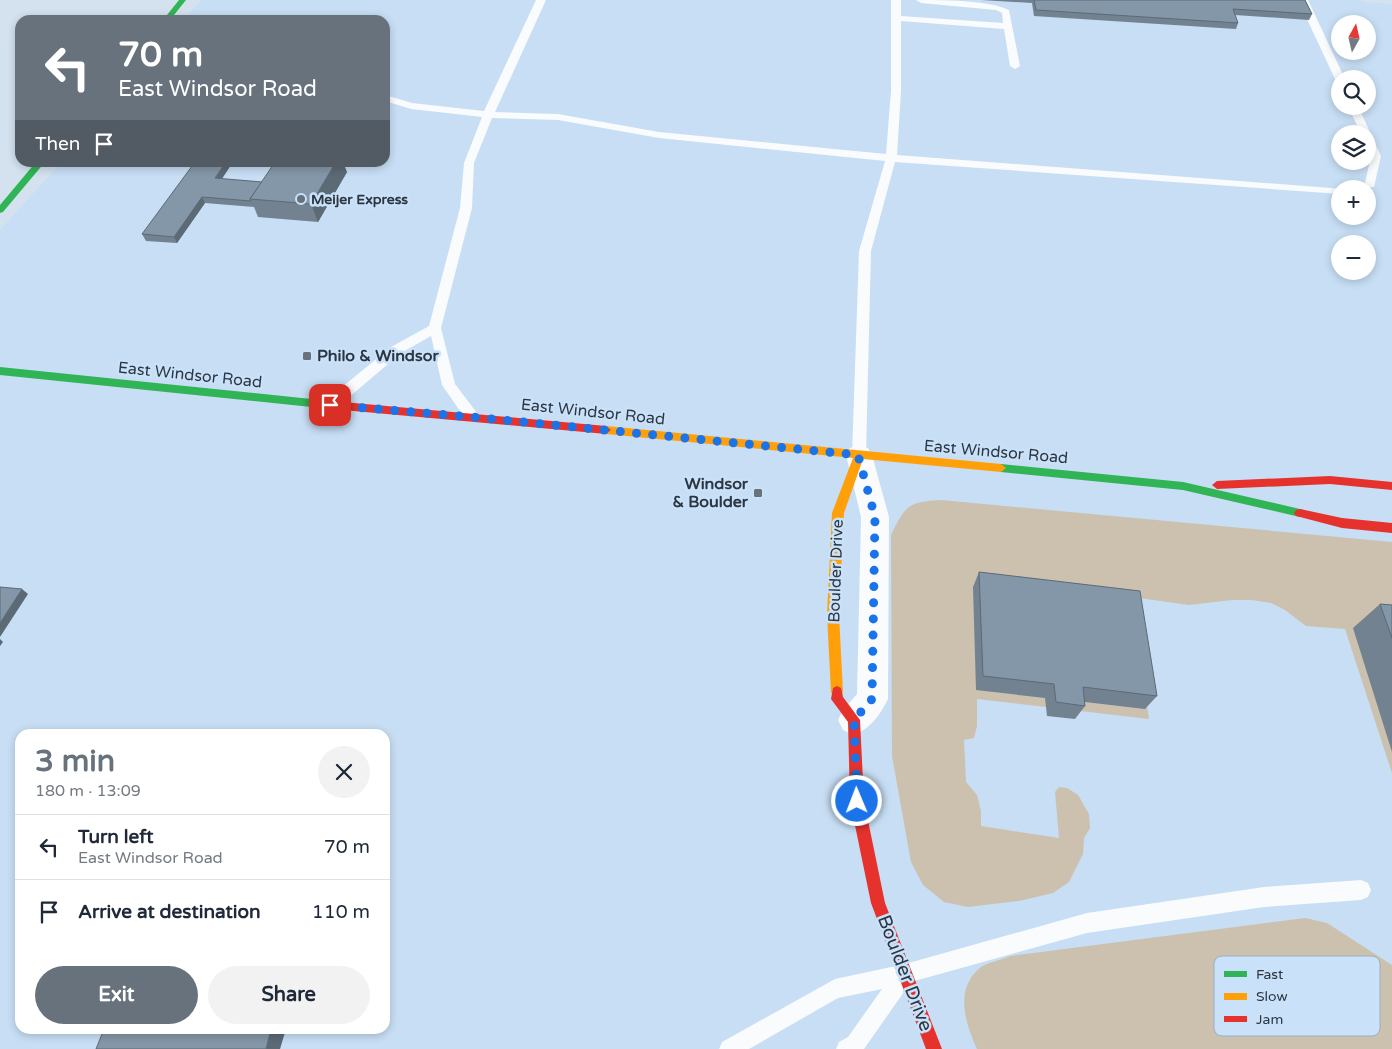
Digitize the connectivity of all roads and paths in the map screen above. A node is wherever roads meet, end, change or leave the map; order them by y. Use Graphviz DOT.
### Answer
graph roads {
  1 [pos="183,0"];
  2 [pos="541,0"];
  3 [pos="896,0"];
  4 [pos="921,0"];
  5 [pos="1303,0"];
  6 [pos="170,15"];
  7 [pos="896,18"];
  8 [pos="1008,26"];
  9 [pos="1015,66"];
  10 [pos="1336,70"];
  11 [pos="390,100"];
  12 [pos="488,115"];
  13 [pos="891,158"];
  14 [pos="37,167"];
  15 [pos="1331,190"];
  16 [pos="0,210"];
  17 [pos="435,328"];
  18 [pos="0,371"];
  19 [pos="330,405"];
  20 [pos="472,417"];
  21 [pos="858,455"];
  22 [pos="1183,486"];
  23 [pos="1392,486"];
  24 [pos="1392,528"];
  25 [pos="854,720"];
  26 [pos="1361,890"];
  27 [pos="905,974"];
  28 [pos="730,1049"];
  29 [pos="846,1049"];
  30 [pos="934,1049"];
  1 -- 6 [label="main road"];
  2 -- 12 [label="lane"];
  3 -- 7 [label="lane"];
  4 -- 8 [label="lane"];
  5 -- 10 [label="lane"];
  7 -- 8 [label="lane"];
  7 -- 13 [label="lane"];
  8 -- 9 [label="lane"];
  11 -- 12 [label="lane"];
  12 -- 13 [label="lane"];
  12 -- 17 [label="lane"];
  13 -- 15 [label="lane"];
  13 -- 21 [label="lane"];
  14 -- 16 [label="main road"];
  17 -- 19 [label="lane"];
  17 -- 20 [label="lane"];
  18 -- 19 [label="main road, East Windsor Road"];
  19 -- 20 [label="main road, East Windsor Road"];
  20 -- 21 [label="main road, East Windsor Road"];
  21 -- 22 [label="main road, East Windsor Road"];
  21 -- 25 [label="street"];
  21 -- 25 [label="main road, Boulder Drive"];
  22 -- 23 [label="main road, East Windsor Road"];
  22 -- 24 [label="main road, East Windsor Road"];
  25 -- 27 [label="main road, Boulder Drive"];
  26 -- 27 [label="lane"];
  27 -- 28 [label="lane"];
  27 -- 29 [label="lane"];
  27 -- 30 [label="main road, Boulder Drive"];
}
